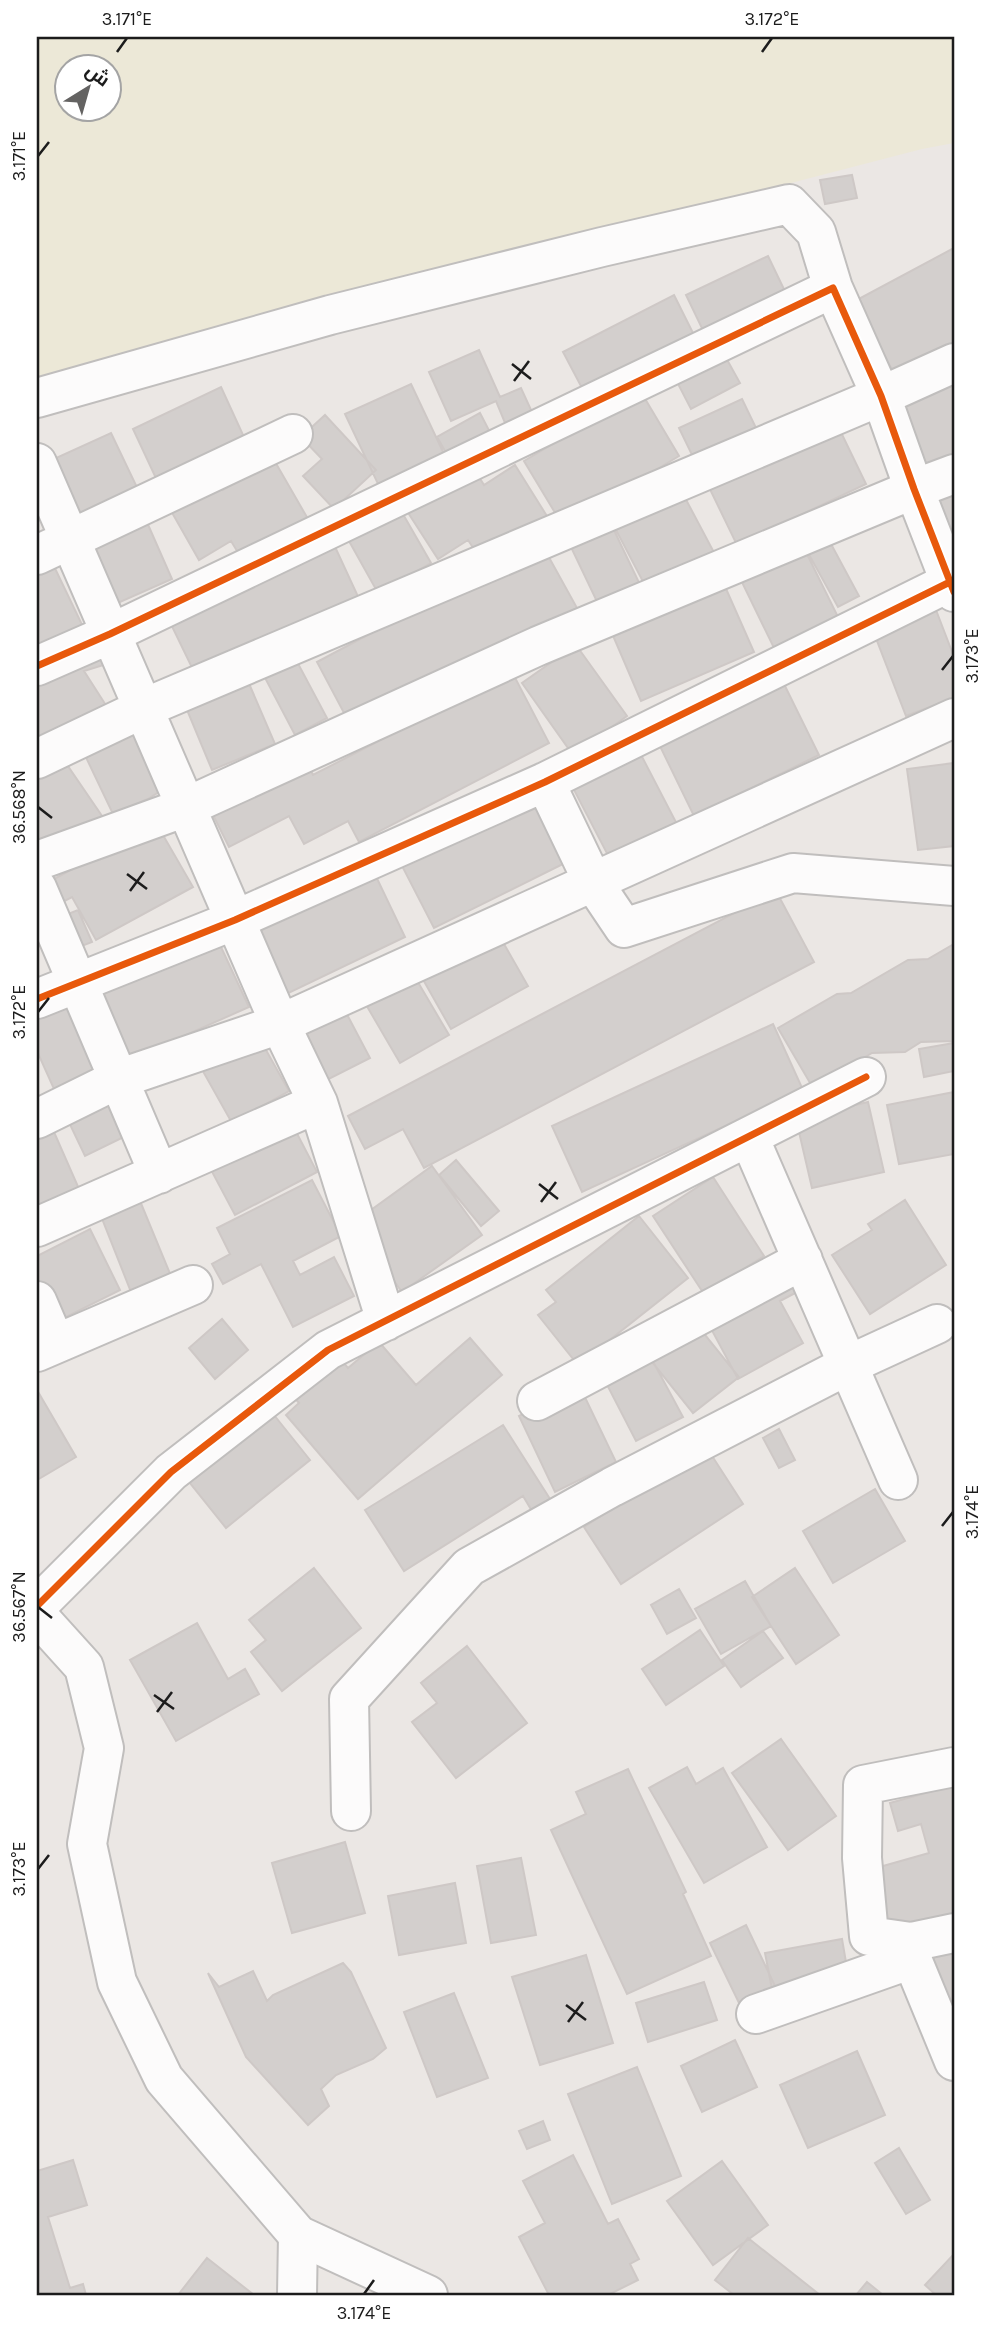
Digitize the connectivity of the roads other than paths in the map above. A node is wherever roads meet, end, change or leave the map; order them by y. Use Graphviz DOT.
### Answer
graph roads {
  1 [pos="833,288"];
  2 [pos="954,363"];
  3 [pos="881,396"];
  4 [pos="37,398"];
  5 [pos="292,434"];
  6 [pos="37,463"];
  7 [pos="954,474"];
  8 [pos="914,489"];
  9 [pos="53,548"];
  10 [pos="953,584"];
  11 [pos="110,634"];
  12 [pos="37,666"];
  13 [pos="144,708"];
  14 [pos="954,718"];
  15 [pos="37,759"];
  16 [pos="545,782"];
  17 [pos="186,807"];
  18 [pos="37,861"];
  19 [pos="593,882"];
  20 [pos="954,886"];
  21 [pos="37,888"];
  22 [pos="235,920"];
  23 [pos="78,984"];
  24 [pos="37,999"];
  25 [pos="280,1024"];
  26 [pos="866,1077"];
  27 [pos="118,1079"];
  28 [pos="318,1103"];
  29 [pos="37,1119"];
  30 [pos="749,1137"];
  31 [pos="159,1174"];
  32 [pos="37,1227"];
  33 [pos="803,1260"];
  34 [pos="193,1285"];
  35 [pos="37,1301"];
  36 [pos="386,1321"];
  37 [pos="937,1324"];
  38 [pos="46,1348"];
  39 [pos="848,1365"];
  40 [pos="537,1401"];
  41 [pos="898,1480"];
  42 [pos="37,1606"];
  43 [pos="37,1615"];
  44 [pos="954,1767"];
  45 [pos="351,1811"];
  46 [pos="954,1933"];
  47 [pos="912,1951"];
  48 [pos="756,2014"];
  49 [pos="954,2061"];
  50 [pos="298,2235"];
  51 [pos="297,2295"];
  52 [pos="428,2295"];
  1 -- 3 [label="street"];
  1 -- 4 [label="street"];
  1 -- 11 [label="street"];
  2 -- 3 [label="street"];
  3 -- 8 [label="street"];
  3 -- 13 [label="street"];
  5 -- 9 [label="street"];
  6 -- 9 [label="street"];
  7 -- 8 [label="street"];
  8 -- 10 [label="street"];
  8 -- 17 [label="street"];
  9 -- 11 [label="street"];
  10 -- 16 [label="street"];
  11 -- 12 [label="street"];
  11 -- 13 [label="street"];
  13 -- 15 [label="street"];
  13 -- 17 [label="street"];
  14 -- 19 [label="street"];
  16 -- 19 [label="street"];
  16 -- 22 [label="street"];
  17 -- 18 [label="street"];
  17 -- 22 [label="street"];
  19 -- 20 [label="street"];
  19 -- 25 [label="street"];
  21 -- 23 [label="street"];
  22 -- 23 [label="street"];
  22 -- 25 [label="street"];
  23 -- 24 [label="street"];
  23 -- 27 [label="street"];
  25 -- 27 [label="street"];
  25 -- 28 [label="street"];
  26 -- 30 [label="street"];
  27 -- 29 [label="street"];
  27 -- 31 [label="street"];
  28 -- 31 [label="street"];
  28 -- 36 [label="street"];
  30 -- 33 [label="street"];
  30 -- 36 [label="street"];
  31 -- 32 [label="street"];
  33 -- 39 [label="street"];
  33 -- 40 [label="street"];
  34 -- 38 [label="street"];
  35 -- 38 [label="street"];
  36 -- 42 [label="street"];
  37 -- 39 [label="street"];
  39 -- 41 [label="street"];
  39 -- 45 [label="street"];
  43 -- 50 [label="street"];
  44 -- 47 [label="street"];
  46 -- 47 [label="street"];
  47 -- 48 [label="street"];
  47 -- 49 [label="street"];
  50 -- 51 [label="street"];
  50 -- 52 [label="street"];
}
